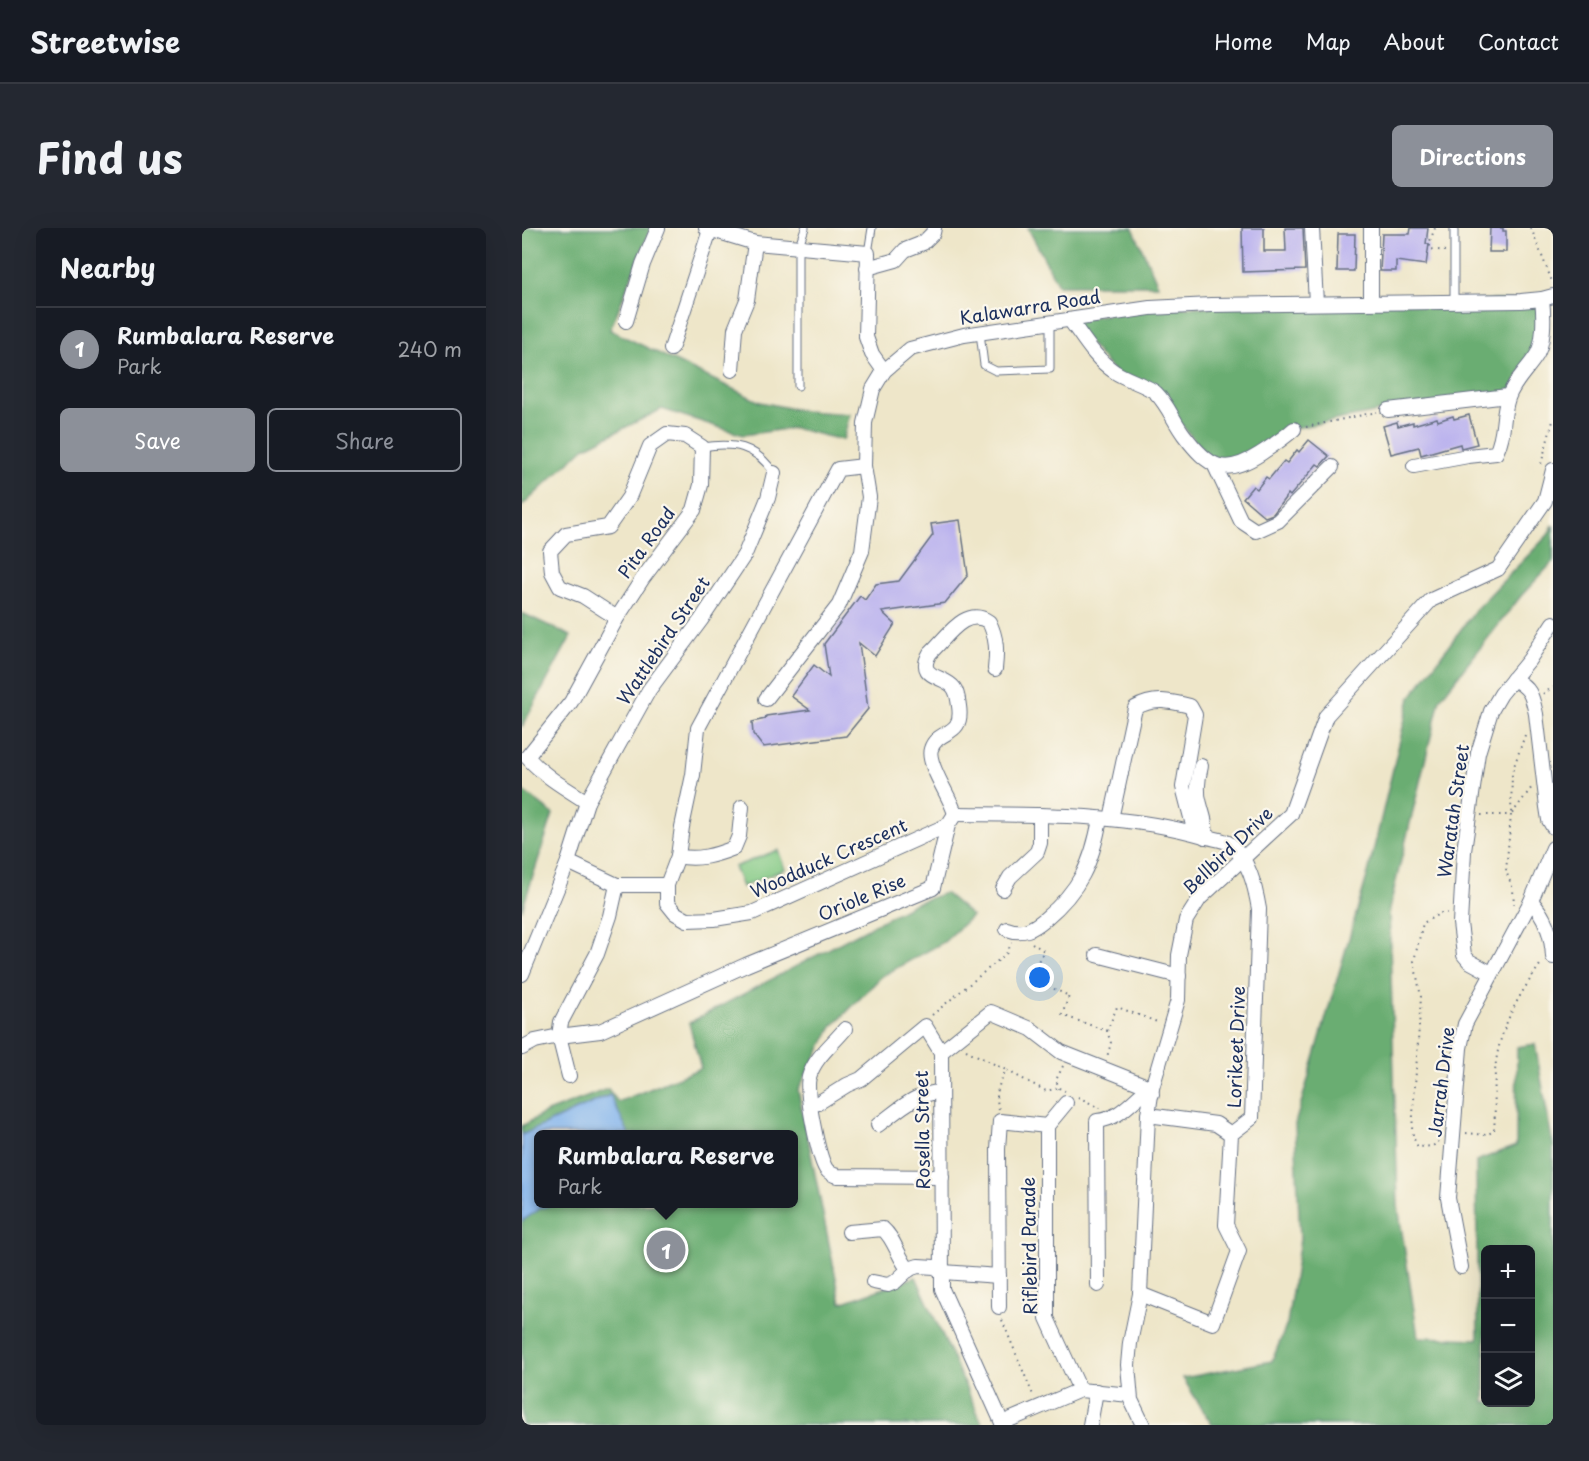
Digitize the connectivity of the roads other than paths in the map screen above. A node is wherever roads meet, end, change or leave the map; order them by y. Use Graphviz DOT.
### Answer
graph roads {
  1 [pos="658,228"];
  2 [pos="805,228"];
  3 [pos="872,228"];
  4 [pos="934,228"];
  5 [pos="1312,228"];
  6 [pos="1371,228"];
  7 [pos="1454,228"];
  8 [pos="708,229"];
  9 [pos="733,232"];
  10 [pos="755,243"];
  11 [pos="798,248"];
  12 [pos="868,253"];
  13 [pos="867,268"];
  14 [pos="1548,298"];
  15 [pos="1371,302"];
  16 [pos="1454,302"];
  17 [pos="1316,303"];
  18 [pos="1070,320"];
  19 [pos="626,321"];
  20 [pos="1050,323"];
  21 [pos="980,333"];
  22 [pos="670,349"];
  23 [pos="732,370"];
  24 [pos="884,371"];
  25 [pos="798,386"];
  26 [pos="1508,396"];
  27 [pos="1388,410"];
  28 [pos="1294,429"];
  29 [pos="702,447"];
  30 [pos="1214,464"];
  31 [pos="864,466"];
  32 [pos="1414,466"];
  33 [pos="1332,467"];
  34 [pos="1553,470"];
  35 [pos="774,472"];
  36 [pos="617,618"];
  37 [pos="1553,623"];
  38 [pos="995,669"];
  39 [pos="1513,679"];
  40 [pos="766,699"];
  41 [pos="1201,766"];
  42 [pos="587,802"];
  43 [pos="742,807"];
  44 [pos="1040,815"];
  45 [pos="952,819"];
  46 [pos="1106,819"];
  47 [pos="1553,827"];
  48 [pos="1200,835"];
  49 [pos="1553,848"];
  50 [pos="678,856"];
  51 [pos="1243,858"];
  52 [pos="568,862"];
  53 [pos="617,885"];
  54 [pos="667,885"];
  55 [pos="1004,889"];
  56 [pos="1531,901"];
  57 [pos="1011,931"];
  58 [pos="1097,955"];
  59 [pos="1549,958"];
  60 [pos="1491,973"];
  61 [pos="522,974"];
  62 [pos="1179,976"];
  63 [pos="845,1029"];
  64 [pos="559,1036"];
  65 [pos="946,1047"];
  66 [pos="522,1048"];
  67 [pos="569,1076"];
  68 [pos="1152,1091"];
  69 [pos="941,1092"];
  70 [pos="1066,1103"];
  71 [pos="811,1105"];
  72 [pos="1149,1115"];
  73 [pos="878,1125"];
  74 [pos="1047,1126"];
  75 [pos="1231,1134"];
  76 [pos="942,1177"];
  77 [pos="849,1232"];
  78 [pos="1461,1267"];
  79 [pos="909,1270"];
  80 [pos="943,1272"];
  81 [pos="999,1276"];
  82 [pos="873,1282"];
  83 [pos="1098,1285"];
  84 [pos="1140,1294"];
  85 [pos="999,1307"];
  86 [pos="1080,1390"];
  87 [pos="1096,1391"];
  88 [pos="1130,1395"];
  89 [pos="1003,1424"];
  90 [pos="1090,1425"];
  91 [pos="1143,1425"];
  1 -- 19 [label="street"];
  2 -- 11 [label="lane"];
  3 -- 12 [label="lane"];
  4 -- 13 [label="street"];
  5 -- 17 [label="street"];
  6 -- 15 [label="street"];
  7 -- 16 [label="lane"];
  8 -- 9 [label="street"];
  8 -- 22 [label="street"];
  9 -- 10 [label="street"];
  10 -- 11 [label="street"];
  10 -- 23 [label="street"];
  11 -- 12 [label="street"];
  11 -- 25 [label="lane"];
  12 -- 13 [label="street"];
  13 -- 24 [label="street"];
  14 -- 16 [label="street, Kalawarra Road"];
  14 -- 26 [label="street"];
  15 -- 16 [label="street, Kalawarra Road"];
  15 -- 17 [label="street, Kalawarra Road"];
  17 -- 18 [label="street, Kalawarra Road"];
  18 -- 20 [label="street, Kalawarra Road"];
  18 -- 30 [label="street"];
  20 -- 21 [label="street, Kalawarra Road"];
  20 -- 21 [label="lane"];
  21 -- 24 [label="street, Kalawarra Road"];
  24 -- 31 [label="street, Kalawarra Road"];
  26 -- 27 [label="street"];
  26 -- 32 [label="street"];
  28 -- 30 [label="street"];
  29 -- 35 [label="lane"];
  29 -- 36 [label="street, Pita Road"];
  29 -- 36 [label="street"];
  30 -- 33 [label="street"];
  31 -- 40 [label="street, Kalawarra Road"];
  31 -- 50 [label="street"];
  34 -- 51 [label="street, Bellbird Drive"];
  35 -- 42 [label="street, Wattlebird Street"];
  36 -- 42 [label="street, Pita Road"];
  37 -- 39 [label="street, Waratah Street"];
  38 -- 45 [label="street"];
  39 -- 47 [label="street"];
  39 -- 60 [label="street, Waratah Street"];
  41 -- 48 [label="street"];
  42 -- 52 [label="street, Wattlebird Street"];
  43 -- 50 [label="street"];
  44 -- 45 [label="street, Woodduck Crescent"];
  44 -- 46 [label="street, Woodduck Crescent"];
  44 -- 55 [label="street"];
  45 -- 54 [label="street, Woodduck Crescent"];
  45 -- 64 [label="street, Oriole Rise"];
  46 -- 48 [label="street, Woodduck Crescent"];
  46 -- 48 [label="street"];
  46 -- 57 [label="street"];
  48 -- 51 [label="street, Woodduck Crescent"];
  49 -- 56 [label="street, Jarrah Drive"];
  50 -- 54 [label="street"];
  51 -- 62 [label="street, Bellbird Drive"];
  51 -- 75 [label="street, Lorikeet Drive"];
  52 -- 53 [label="street"];
  52 -- 61 [label="street, Wattlebird Street"];
  53 -- 54 [label="street"];
  53 -- 64 [label="street"];
  56 -- 59 [label="street"];
  56 -- 60 [label="street, Jarrah Drive"];
  58 -- 62 [label="street"];
  60 -- 78 [label="street, Jarrah Drive"];
  62 -- 68 [label="street, Bellbird Drive"];
  63 -- 71 [label="street"];
  64 -- 66 [label="street"];
  64 -- 67 [label="street"];
  65 -- 68 [label="street"];
  65 -- 69 [label="street, Rosella Street"];
  65 -- 71 [label="street"];
  68 -- 72 [label="street, Bellbird Drive"];
  68 -- 83 [label="street"];
  69 -- 73 [label="street"];
  69 -- 76 [label="street, Rosella Street"];
  70 -- 74 [label="street"];
  71 -- 76 [label="street"];
  72 -- 75 [label="street"];
  72 -- 84 [label="street, Bellbird Drive"];
  74 -- 81 [label="street"];
  74 -- 86 [label="street, Riflebird Parade"];
  75 -- 84 [label="street, Lorikeet Drive"];
  76 -- 80 [label="street, Rosella Street"];
  77 -- 79 [label="street"];
  79 -- 80 [label="street"];
  79 -- 82 [label="street"];
  80 -- 81 [label="street"];
  80 -- 89 [label="street, Rosella Street"];
  81 -- 85 [label="street"];
  84 -- 88 [label="street, Bellbird Drive"];
  86 -- 87 [label="street"];
  86 -- 89 [label="street"];
  87 -- 88 [label="street"];
  87 -- 90 [label="street"];
  88 -- 91 [label="street, Bellbird Drive"];
}
